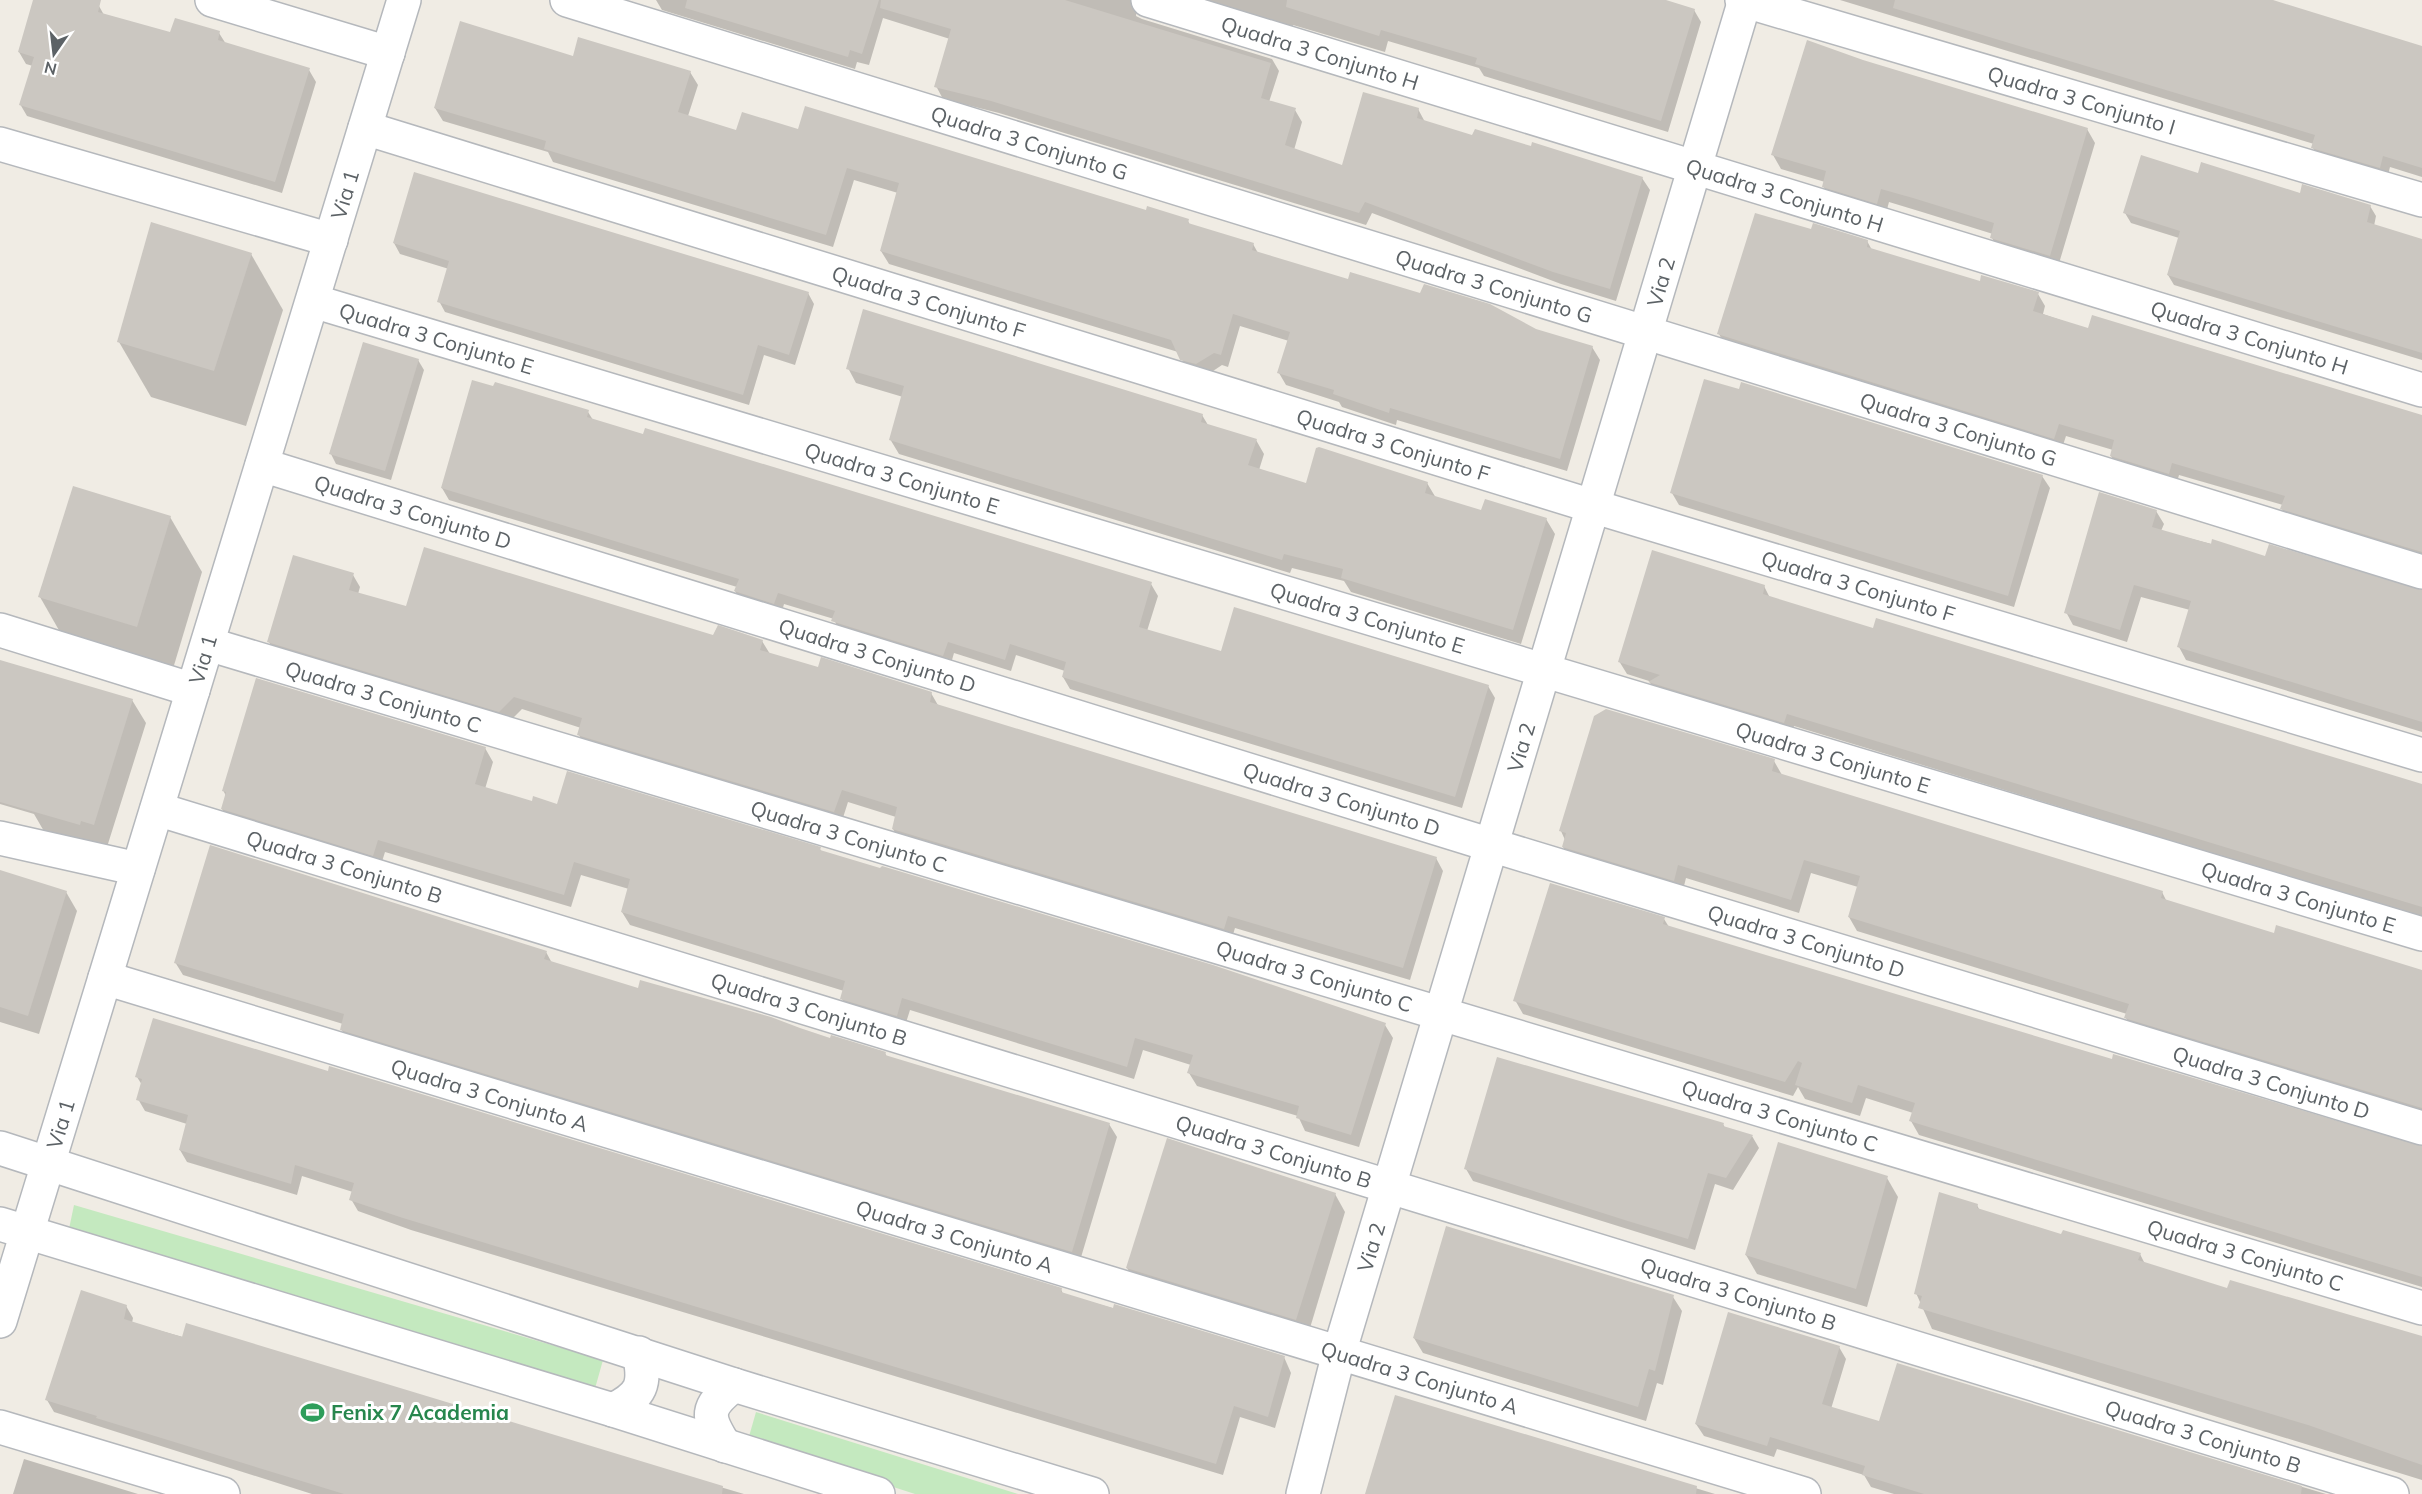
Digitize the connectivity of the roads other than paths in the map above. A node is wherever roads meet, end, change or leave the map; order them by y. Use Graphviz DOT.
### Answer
graph roads {
  1 [pos="212,0"];
  2 [pos="404,0"];
  3 [pos="567,0"];
  4 [pos="1148,0"];
  5 [pos="1744,0"];
  6 [pos="388,53"];
  7 [pos="365,128"];
  8 [pos="0,144"];
  9 [pos="1693,168"];
  10 [pos="2422,200"];
  11 [pos="331,240"];
  12 [pos="313,301"];
  13 [pos="1643,334"];
  14 [pos="2422,390"];
  15 [pos="262,465"];
  16 [pos="1592,506"];
  17 [pos="2422,572"];
  18 [pos="0,630"];
  19 [pos="208,644"];
  20 [pos="1542,670"];
  21 [pos="193,690"];
  22 [pos="2422,756"];
  23 [pos="157,809"];
  24 [pos="0,838"];
  25 [pos="1491,845"];
  26 [pos="138,868"];
  27 [pos="2422,934"];
  28 [pos="105,978"];
  29 [pos="1440,1014"];
  30 [pos="2422,1128"];
  31 [pos="0,1148"];
  32 [pos="48,1163"];
  33 [pos="1389,1185"];
  34 [pos="14,1228"];
  35 [pos="2422,1308"];
  36 [pos="0,1321"];
  37 [pos="639,1353"];
  38 [pos="1338,1353"];
  39 [pos="734,1385"];
  40 [pos="613,1410"];
  41 [pos="0,1427"];
  42 [pos="725,1446"];
  43 [pos="223,1494"];
  44 [pos="878,1494"];
  45 [pos="1092,1494"];
  46 [pos="1303,1494"];
  47 [pos="1804,1494"];
  48 [pos="2392,1494"];
  1 -- 6 [label="street"];
  2 -- 6 [label="street, Via 1"];
  3 -- 13 [label="street, Quadra 3 Conjunto G"];
  4 -- 9 [label="street, Quadra 3 Conjunto H"];
  5 -- 9 [label="street, Via 2"];
  5 -- 10 [label="street, Quadra 3 Conjunto I"];
  6 -- 7 [label="street, Via 1"];
  7 -- 11 [label="street, Via 1"];
  7 -- 16 [label="street, Quadra 3 Conjunto F"];
  8 -- 11 [label="street"];
  9 -- 13 [label="street, Via 2"];
  9 -- 14 [label="street, Quadra 3 Conjunto H"];
  11 -- 12 [label="street, Via 1"];
  12 -- 15 [label="street, Via 1"];
  12 -- 20 [label="street, Quadra 3 Conjunto E"];
  13 -- 16 [label="street, Via 2"];
  13 -- 17 [label="street, Quadra 3 Conjunto G"];
  15 -- 19 [label="street, Via 1"];
  15 -- 25 [label="street, Quadra 3 Conjunto D"];
  16 -- 20 [label="street, Via 2"];
  16 -- 22 [label="street, Quadra 3 Conjunto F"];
  18 -- 21 [label="street"];
  19 -- 21 [label="street, Via 1"];
  19 -- 29 [label="street, Quadra 3 Conjunto C"];
  20 -- 25 [label="street, Via 2"];
  20 -- 27 [label="street, Quadra 3 Conjunto E"];
  21 -- 23 [label="street, Via 1"];
  23 -- 26 [label="street, Via 1"];
  23 -- 33 [label="street, Quadra 3 Conjunto B"];
  24 -- 26 [label="street"];
  25 -- 29 [label="street, Via 2"];
  25 -- 30 [label="street, Quadra 3 Conjunto D"];
  26 -- 28 [label="street, Via 1"];
  28 -- 32 [label="street, Via 1"];
  28 -- 38 [label="street, Quadra 3 Conjunto A"];
  29 -- 33 [label="street, Via 2"];
  29 -- 35 [label="street, Quadra 3 Conjunto C"];
  31 -- 32 [label="street"];
  32 -- 34 [label="street, Via 1"];
  32 -- 37 [label="street"];
  33 -- 38 [label="street, Via 2"];
  33 -- 48 [label="street, Quadra 3 Conjunto B"];
  34 -- 36 [label="street, Via 1"];
  34 -- 40 [label="street"];
  37 -- 39 [label="street"];
  37 -- 40 [label="street"];
  38 -- 46 [label="street, Via 2"];
  38 -- 47 [label="street, Quadra 3 Conjunto A"];
  39 -- 42 [label="street"];
  39 -- 45 [label="street"];
  40 -- 42 [label="street"];
  41 -- 43 [label="street"];
  42 -- 44 [label="street"];
}
